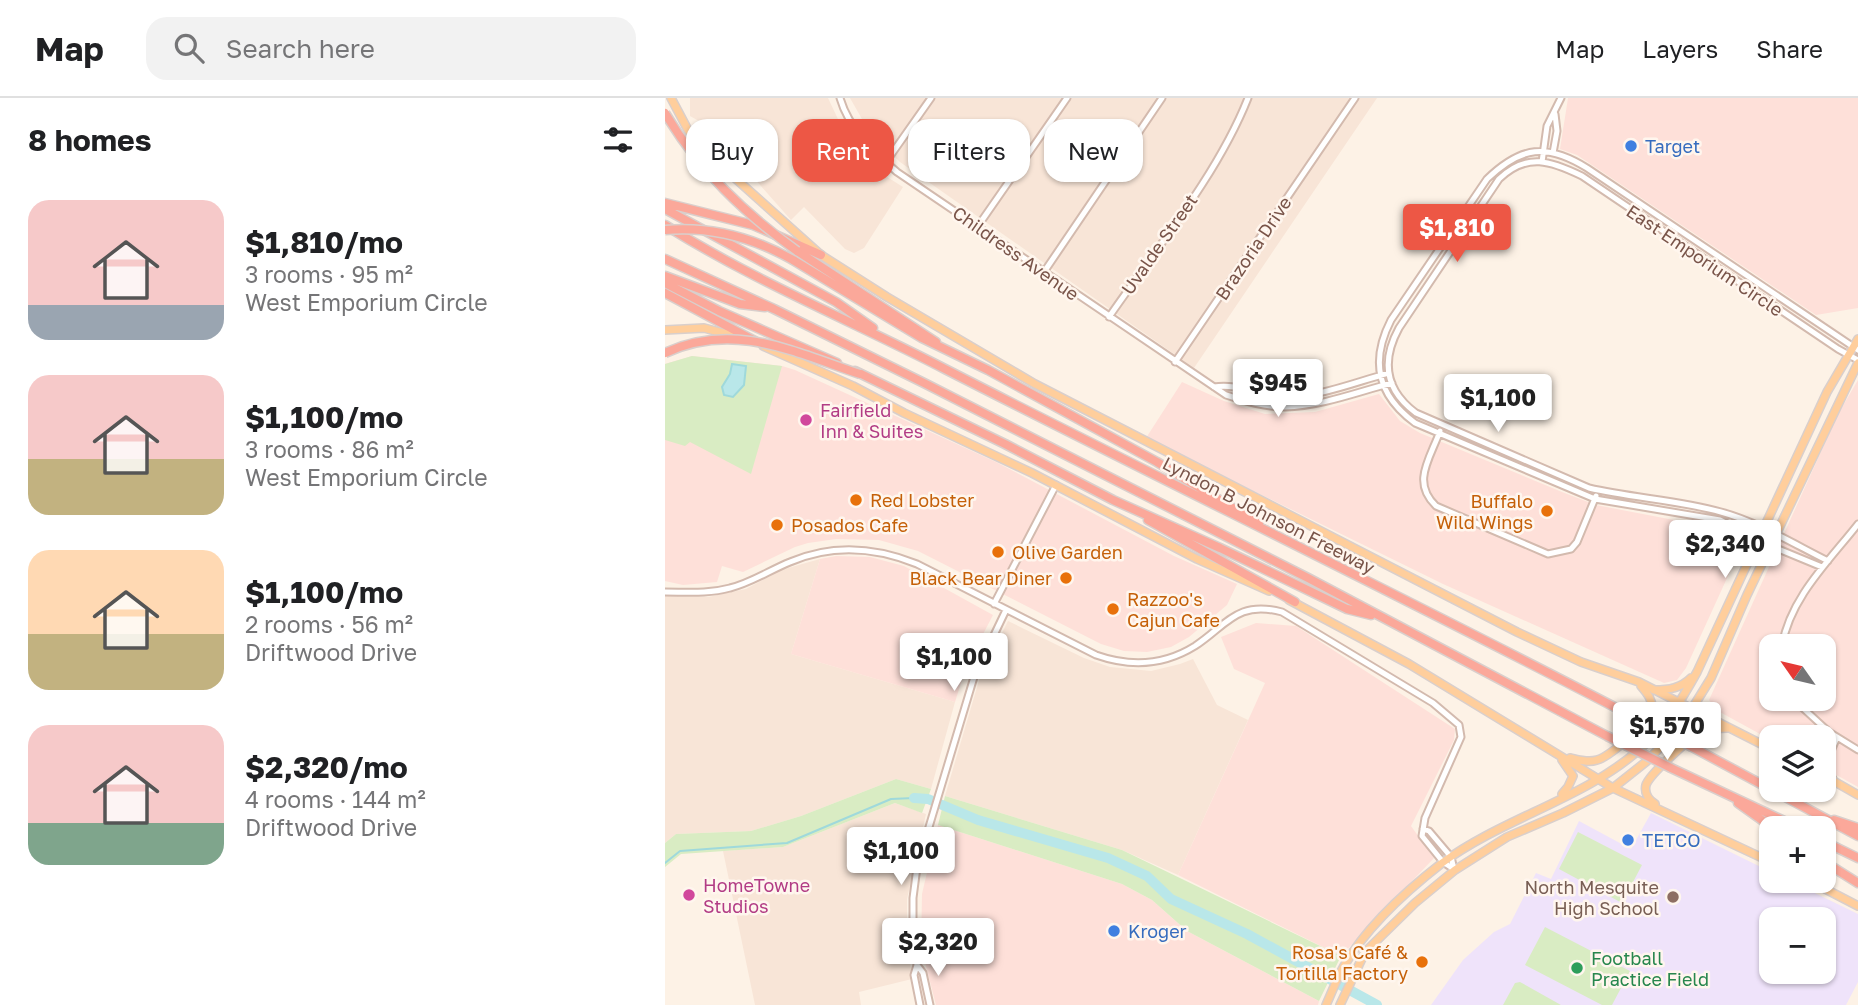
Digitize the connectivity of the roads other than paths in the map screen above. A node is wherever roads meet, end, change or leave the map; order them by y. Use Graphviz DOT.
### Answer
graph roads {
  1 [pos="671,98"];
  2 [pos="840,98"];
  3 [pos="931,98"];
  4 [pos="1067,98"];
  5 [pos="1162,98"];
  6 [pos="1248,98"];
  7 [pos="1355,98"];
  8 [pos="1561,98"];
  9 [pos="665,113"];
  10 [pos="1555,113"];
  11 [pos="849,119"];
  12 [pos="894,151"];
  13 [pos="1544,151"];
  14 [pos="1553,152"];
  15 [pos="1542,162"];
  16 [pos="1551,163"];
  17 [pos="894,168"];
  18 [pos="1622,191"];
  19 [pos="1616,199"];
  20 [pos="665,203"];
  21 [pos="665,209"];
  22 [pos="1465,210"];
  23 [pos="1473,216"];
  24 [pos="978,226"];
  25 [pos="665,228"];
  26 [pos="1696,241"];
  27 [pos="1690,250"];
  28 [pos="821,255"];
  29 [pos="795,256"];
  30 [pos="665,259"];
  31 [pos="1425,270"];
  32 [pos="1044,272"];
  33 [pos="665,276"];
  34 [pos="1434,276"];
  35 [pos="1756,282"];
  36 [pos="665,283"];
  37 [pos="1750,291"];
  38 [pos="665,293"];
  39 [pos="774,309"];
  40 [pos="1109,317"];
  41 [pos="665,330"];
  42 [pos="1858,339"];
  43 [pos="892,342"];
  44 [pos="766,347"];
  45 [pos="1855,349"];
  46 [pos="665,353"];
  47 [pos="1847,355"];
  48 [pos="1175,362"];
  49 [pos="1858,362"];
  50 [pos="1389,373"];
  51 [pos="860,374"];
  52 [pos="1381,375"];
  53 [pos="1392,383"];
  54 [pos="1383,386"];
  55 [pos="1214,387"];
  56 [pos="1311,394"];
  57 [pos="1312,404"];
  58 [pos="1443,425"];
  59 [pos="1439,434"];
  60 [pos="1520,458"];
  61 [pos="1517,468"];
  62 [pos="1056,485"];
  63 [pos="1599,490"];
  64 [pos="1595,499"];
  65 [pos="1669,502"];
  66 [pos="1128,507"];
  67 [pos="1668,511"];
  68 [pos="1858,524"];
  69 [pos="1764,530"];
  70 [pos="1273,535"];
  71 [pos="1776,535"];
  72 [pos="1759,540"];
  73 [pos="1771,545"];
  74 [pos="1828,561"];
  75 [pos="1822,566"];
  76 [pos="665,590"];
  77 [pos="1295,603"];
  78 [pos="994,604"];
  79 [pos="1006,610"];
  80 [pos="1387,620"];
  81 [pos="1785,634"];
  82 [pos="1697,672"];
  83 [pos="1639,682"];
  84 [pos="1654,690"];
  85 [pos="1680,704"];
  86 [pos="1693,710"];
  87 [pos="1806,711"];
  88 [pos="1821,725"];
  89 [pos="1729,728"];
  90 [pos="1837,737"];
  91 [pos="1759,743"];
  92 [pos="1858,751"];
  93 [pos="1554,752"];
  94 [pos="1562,757"];
  95 [pos="1597,778"];
  96 [pos="1836,783"];
  97 [pos="1613,788"];
  98 [pos="1718,790"];
  99 [pos="1858,795"];
  100 [pos="1554,801"];
  101 [pos="1668,814"];
  102 [pos="1816,814"];
  103 [pos="1773,816"];
  104 [pos="1759,818"];
  105 [pos="1858,828"];
  106 [pos="1423,829"];
  107 [pos="1858,836"];
  108 [pos="1836,847"];
  109 [pos="1759,856"];
  110 [pos="1451,857"];
  111 [pos="1858,858"];
  112 [pos="1443,862"];
  113 [pos="1455,870"];
  114 [pos="1836,870"];
  115 [pos="1858,883"];
  116 [pos="1833,893"];
  117 [pos="1858,906"];
  118 [pos="1390,909"];
  119 [pos="1399,918"];
  120 [pos="916,965"];
  121 [pos="1341,1003"];
  122 [pos="920,1005"];
  123 [pos="930,1005"];
  124 [pos="1326,1005"];
  1 -- 28 [label="main road, Lyndon B Johnson Freeway"];
  2 -- 11 [label="street, Childress Avenue"];
  3 -- 12 [label="street"];
  4 -- 24 [label="street"];
  5 -- 32 [label="street"];
  6 -- 40 [label="street, Uvalde Street"];
  7 -- 48 [label="street, Brazoria Drive"];
  8 -- 10 [label="street"];
  9 -- 29 [label="highway, bridge"];
  10 -- 13 [label="street"];
  10 -- 14 [label="street"];
  13 -- 14 [label="street, East Emporium Circle"];
  13 -- 15 [label="street"];
  13 -- 22 [label="street"];
  14 -- 16 [label="street"];
  14 -- 18 [label="street, East Emporium Circle"];
  15 -- 16 [label="street, East Emporium Circle"];
  15 -- 23 [label="street"];
  16 -- 19 [label="street, East Emporium Circle"];
  17 -- 24 [label="street, Childress Avenue"];
  18 -- 19 [label="street"];
  18 -- 26 [label="street, East Emporium Circle"];
  19 -- 27 [label="street, East Emporium Circle"];
  20 -- 28 [label="highway"];
  21 -- 43 [label="highway"];
  22 -- 23 [label="street"];
  22 -- 31 [label="street"];
  23 -- 34 [label="street"];
  24 -- 32 [label="street, Childress Avenue"];
  25 -- 29 [label="highway, bridge"];
  25 -- 43 [label="highway, Lyndon B Johnson Freeway"];
  26 -- 27 [label="street"];
  26 -- 35 [label="street, East Emporium Circle"];
  27 -- 37 [label="street, East Emporium Circle"];
  28 -- 83 [label="main road, Lyndon B Johnson Freeway"];
  29 -- 70 [label="highway"];
  30 -- 39 [label="highway"];
  31 -- 34 [label="street"];
  31 -- 52 [label="street"];
  32 -- 40 [label="street, Childress Avenue"];
  33 -- 39 [label="highway"];
  34 -- 50 [label="street"];
  35 -- 37 [label="street"];
  35 -- 45 [label="street, East Emporium Circle"];
  36 -- 51 [label="highway, bridge"];
  37 -- 47 [label="street, East Emporium Circle"];
  38 -- 44 [label="highway"];
  39 -- 80 [label="highway"];
  40 -- 48 [label="street, Childress Avenue"];
  41 -- 44 [label="main road"];
  42 -- 45 [label="main road"];
  43 -- 70 [label="highway, Lyndon B Johnson Freeway"];
  44 -- 62 [label="main road"];
  45 -- 47 [label="main road"];
  46 -- 51 [label="highway, bridge"];
  47 -- 49 [label="street, East Emporium Circle"];
  47 -- 69 [label="main road"];
  48 -- 55 [label="street, Childress Avenue"];
  49 -- 71 [label="main road"];
  50 -- 52 [label="street, Childress Avenue"];
  50 -- 53 [label="street"];
  51 -- 66 [label="highway"];
  52 -- 54 [label="street"];
  52 -- 56 [label="street, Childress Avenue"];
  53 -- 54 [label="street, Childress Avenue"];
  53 -- 58 [label="street"];
  54 -- 57 [label="street, Childress Avenue"];
  54 -- 59 [label="street"];
  55 -- 56 [label="street, Childress Avenue"];
  55 -- 57 [label="street, Childress Avenue"];
  56 -- 57 [label="street"];
  58 -- 59 [label="street"];
  58 -- 60 [label="street"];
  59 -- 61 [label="street"];
  59 -- 64 [label="street"];
  60 -- 61 [label="street"];
  60 -- 63 [label="street"];
  61 -- 64 [label="street"];
  62 -- 77 [label="main road"];
  62 -- 78 [label="street"];
  63 -- 64 [label="street"];
  63 -- 65 [label="street"];
  64 -- 67 [label="street"];
  65 -- 67 [label="street"];
  65 -- 69 [label="street"];
  66 -- 77 [label="highway"];
  66 -- 80 [label="highway"];
  67 -- 72 [label="street"];
  68 -- 74 [label="street"];
  69 -- 71 [label="street"];
  69 -- 72 [label="main road"];
  70 -- 102 [label="highway, Lyndon B Johnson Freeway, bridge"];
  71 -- 73 [label="main road"];
  71 -- 74 [label="street"];
  72 -- 73 [label="street"];
  72 -- 82 [label="main road"];
  73 -- 75 [label="street"];
  73 -- 86 [label="main road"];
  74 -- 75 [label="street"];
  75 -- 81 [label="street"];
  76 -- 78 [label="street"];
  77 -- 93 [label="main road"];
  78 -- 79 [label="street"];
  79 -- 106 [label="street"];
  79 -- 120 [label="street"];
  80 -- 98 [label="highway, bridge"];
  82 -- 84 [label="main road"];
  82 -- 85 [label="main road"];
  83 -- 84 [label="main road, Lyndon B Johnson Freeway"];
  83 -- 94 [label="main road"];
  84 -- 85 [label="main road, Lyndon B Johnson Freeway"];
  85 -- 86 [label="main road, Lyndon B Johnson Freeway"];
  85 -- 95 [label="main road"];
  86 -- 89 [label="main road, Lyndon B Johnson Freeway"];
  86 -- 97 [label="main road"];
  87 -- 88 [label="street"];
  89 -- 91 [label="main road, Lyndon B Johnson Freeway"];
  89 -- 101 [label="main road"];
  90 -- 92 [label="street"];
  93 -- 94 [label="main road"];
  93 -- 100 [label="main road"];
  94 -- 95 [label="main road"];
  95 -- 97 [label="main road"];
  95 -- 100 [label="main road"];
  96 -- 99 [label="main road"];
  97 -- 101 [label="main road"];
  97 -- 113 [label="main road"];
  98 -- 103 [label="highway"];
  98 -- 104 [label="highway"];
  100 -- 110 [label="main road"];
  101 -- 109 [label="main road"];
  102 -- 105 [label="highway"];
  102 -- 107 [label="highway, Lyndon B Johnson Freeway"];
  106 -- 110 [label="street"];
  106 -- 112 [label="street"];
  108 -- 111 [label="highway"];
  110 -- 112 [label="main road"];
  110 -- 113 [label="street"];
  112 -- 113 [label="street"];
  112 -- 118 [label="main road"];
  113 -- 119 [label="main road"];
  114 -- 115 [label="highway"];
  116 -- 117 [label="main road"];
  118 -- 119 [label="main road"];
  118 -- 124 [label="main road"];
  119 -- 121 [label="main road"];
  120 -- 122 [label="street"];
  120 -- 123 [label="street"];
}
